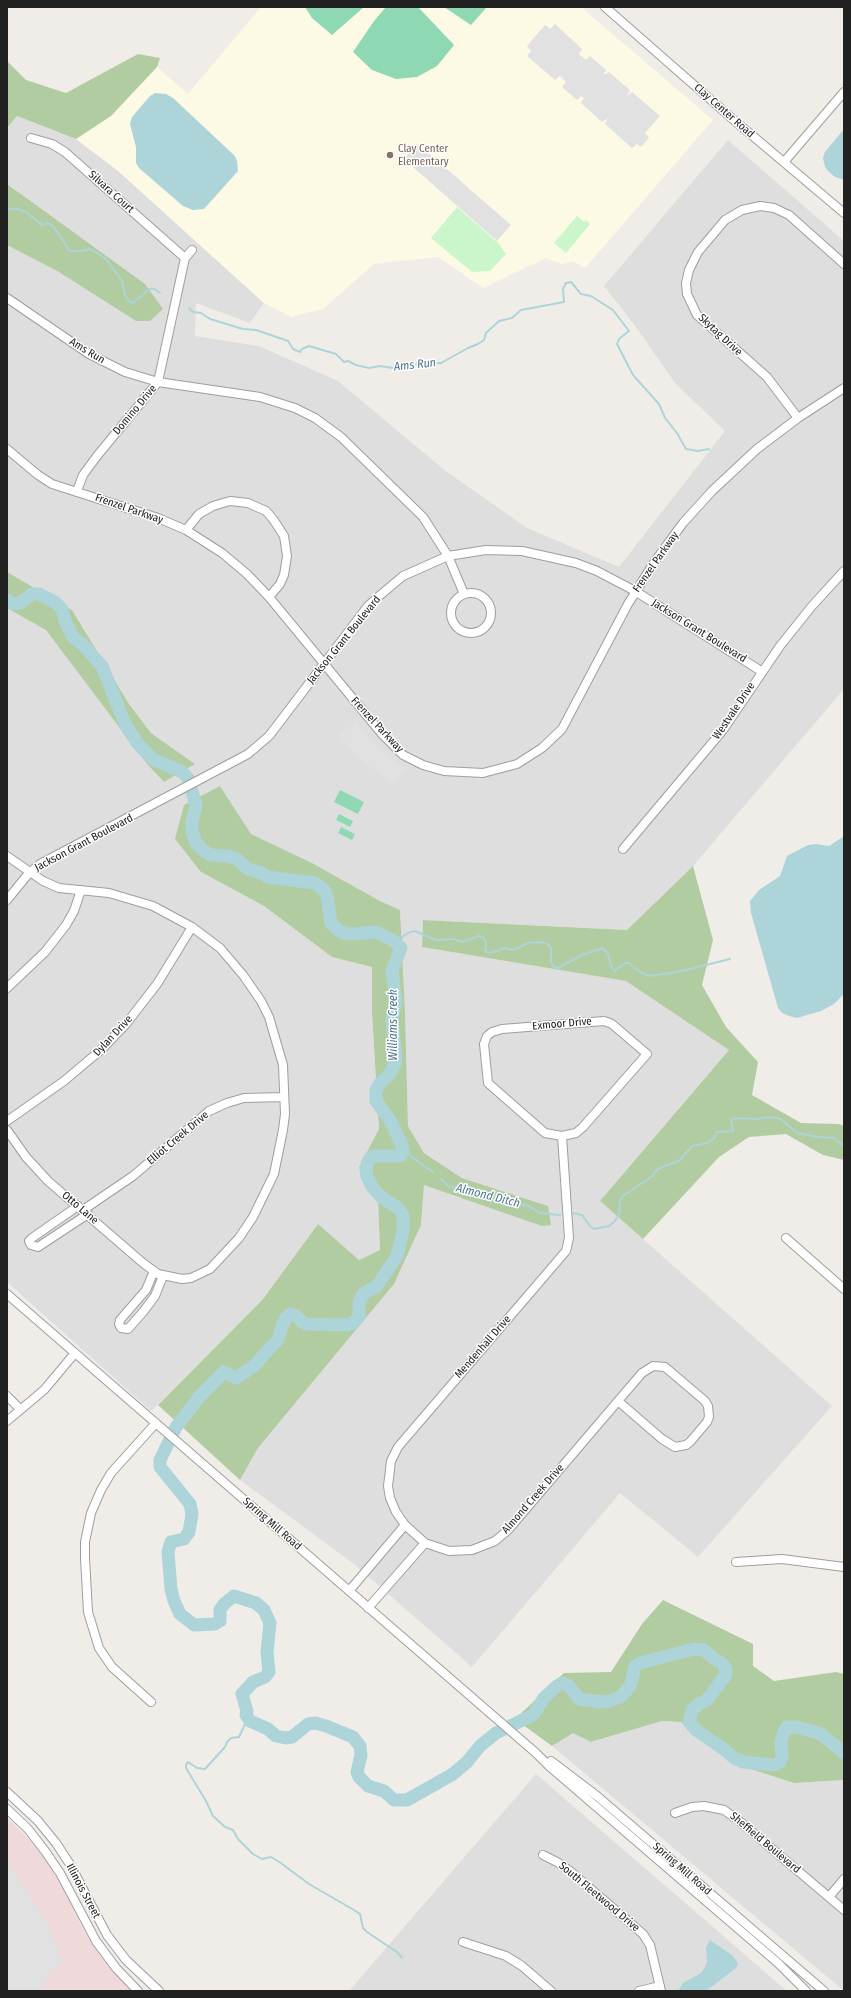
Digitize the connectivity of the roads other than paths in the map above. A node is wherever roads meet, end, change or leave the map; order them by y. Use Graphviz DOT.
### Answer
graph roads {
  1 [pos="604,7"];
  2 [pos="844,92"];
  3 [pos="31,138"];
  4 [pos="784,162"];
  5 [pos="844,213"];
  6 [pos="192,250"];
  7 [pos="185,258"];
  8 [pos="844,264"];
  9 [pos="7,298"];
  10 [pos="158,382"];
  11 [pos="844,388"];
  12 [pos="798,418"];
  13 [pos="7,449"];
  14 [pos="77,491"];
  15 [pos="186,530"];
  16 [pos="448,556"];
  17 [pos="844,571"];
  18 [pos="635,591"];
  19 [pos="464,594"];
  20 [pos="269,597"];
  21 [pos="324,663"];
  22 [pos="761,671"];
  23 [pos="623,849"];
  24 [pos="7,856"];
  25 [pos="29,873"];
  26 [pos="81,890"];
  27 [pos="7,900"];
  28 [pos="192,927"];
  29 [pos="7,988"];
  30 [pos="284,1097"];
  31 [pos="7,1121"];
  32 [pos="7,1130"];
  33 [pos="562,1136"];
  34 [pos="83,1210"];
  35 [pos="786,1238"];
  36 [pos="154,1271"];
  37 [pos="164,1276"];
  38 [pos="844,1288"];
  39 [pos="7,1294"];
  40 [pos="74,1353"];
  41 [pos="7,1396"];
  42 [pos="618,1401"];
  43 [pos="20,1409"];
  44 [pos="7,1421"];
  45 [pos="156,1423"];
  46 [pos="405,1525"];
  47 [pos="425,1543"];
  48 [pos="736,1562"];
  49 [pos="844,1567"];
  50 [pos="349,1590"];
  51 [pos="368,1608"];
  52 [pos="151,1702"];
  53 [pos="536,1753"];
  54 [pos="7,1792"];
  55 [pos="7,1809"];
  56 [pos="675,1813"];
  57 [pos="543,1855"];
  58 [pos="844,1879"];
  59 [pos="829,1897"];
  60 [pos="844,1910"];
  61 [pos="463,1942"];
  62 [pos="660,1989"];
  63 [pos="138,1991"];
  64 [pos="159,1991"];
  65 [pos="551,1991"];
  66 [pos="639,1991"];
  67 [pos="806,1991"];
  68 [pos="824,1991"];
  1 -- 4 [label="street, Clay Center Road"];
  2 -- 4 [label="street"];
  3 -- 7 [label="street, Silvara Court"];
  4 -- 5 [label="street, Clay Center Road"];
  6 -- 7 [label="street, Domino Drive"];
  7 -- 10 [label="street, Domino Drive"];
  8 -- 12 [label="street, Skytag Drive"];
  9 -- 10 [label="street, Ams Run"];
  10 -- 14 [label="street, Domino Drive"];
  10 -- 16 [label="street, Ams Run"];
  11 -- 12 [label="street, Frenzel Parkway"];
  12 -- 18 [label="street, Frenzel Parkway"];
  13 -- 14 [label="street, Frenzel Parkway"];
  14 -- 15 [label="street, Frenzel Parkway"];
  15 -- 20 [label="street, Frenzel Parkway"];
  15 -- 20 [label="street"];
  16 -- 18 [label="street, Jackson Grant Boulevard"];
  16 -- 19 [label="street, Ams Run"];
  16 -- 21 [label="street, Jackson Grant Boulevard"];
  17 -- 22 [label="street, Westvale Drive"];
  18 -- 21 [label="street, Frenzel Parkway"];
  18 -- 22 [label="street, Jackson Grant Boulevard"];
  19 -- 19 [label="street"];
  20 -- 21 [label="street, Frenzel Parkway"];
  21 -- 25 [label="street, Jackson Grant Boulevard"];
  22 -- 23 [label="street, Westvale Drive"];
  24 -- 25 [label="street, Otto Lane"];
  25 -- 26 [label="street, Otto Lane"];
  25 -- 27 [label="street, Jackson Grant Boulevard"];
  26 -- 28 [label="street, Otto Lane"];
  26 -- 29 [label="street"];
  28 -- 30 [label="street, Otto Lane"];
  28 -- 31 [label="street, Dylan Drive"];
  30 -- 34 [label="street, Elliot Creek Drive"];
  30 -- 37 [label="street, Otto Lane"];
  32 -- 34 [label="street, Otto Lane"];
  33 -- 33 [label="street, Exmoor Drive"];
  33 -- 46 [label="street, Mendenhall Drive"];
  34 -- 34 [label="street, Elliot Creek Drive"];
  34 -- 36 [label="street, Otto Lane"];
  35 -- 38 [label="street"];
  36 -- 37 [label="street, Otto Lane"];
  36 -- 37 [label="street"];
  39 -- 40 [label="street, Spring Mill Road"];
  40 -- 43 [label="street"];
  40 -- 45 [label="street, Spring Mill Road"];
  41 -- 43 [label="street"];
  42 -- 42 [label="street, Almond Creek Drive"];
  42 -- 47 [label="street, Almond Creek Drive"];
  43 -- 44 [label="street"];
  45 -- 50 [label="street, Spring Mill Road"];
  45 -- 52 [label="street"];
  46 -- 47 [label="street, Mendenhall Drive"];
  46 -- 50 [label="street"];
  47 -- 51 [label="street"];
  48 -- 49 [label="street"];
  50 -- 51 [label="street, Spring Mill Road"];
  51 -- 53 [label="street, Spring Mill Road"];
  53 -- 67 [label="street, Spring Mill Road"];
  53 -- 68 [label="street, Spring Mill Road"];
  54 -- 64 [label="street, Illinois Street"];
  55 -- 63 [label="street, Illinois Street"];
  56 -- 59 [label="street, Sheffield Boulevard"];
  57 -- 62 [label="street, South Fleetwood Drive"];
  58 -- 59 [label="street"];
  59 -- 60 [label="street, Sheffield Boulevard"];
  61 -- 65 [label="street"];
  62 -- 66 [label="street"];
}
